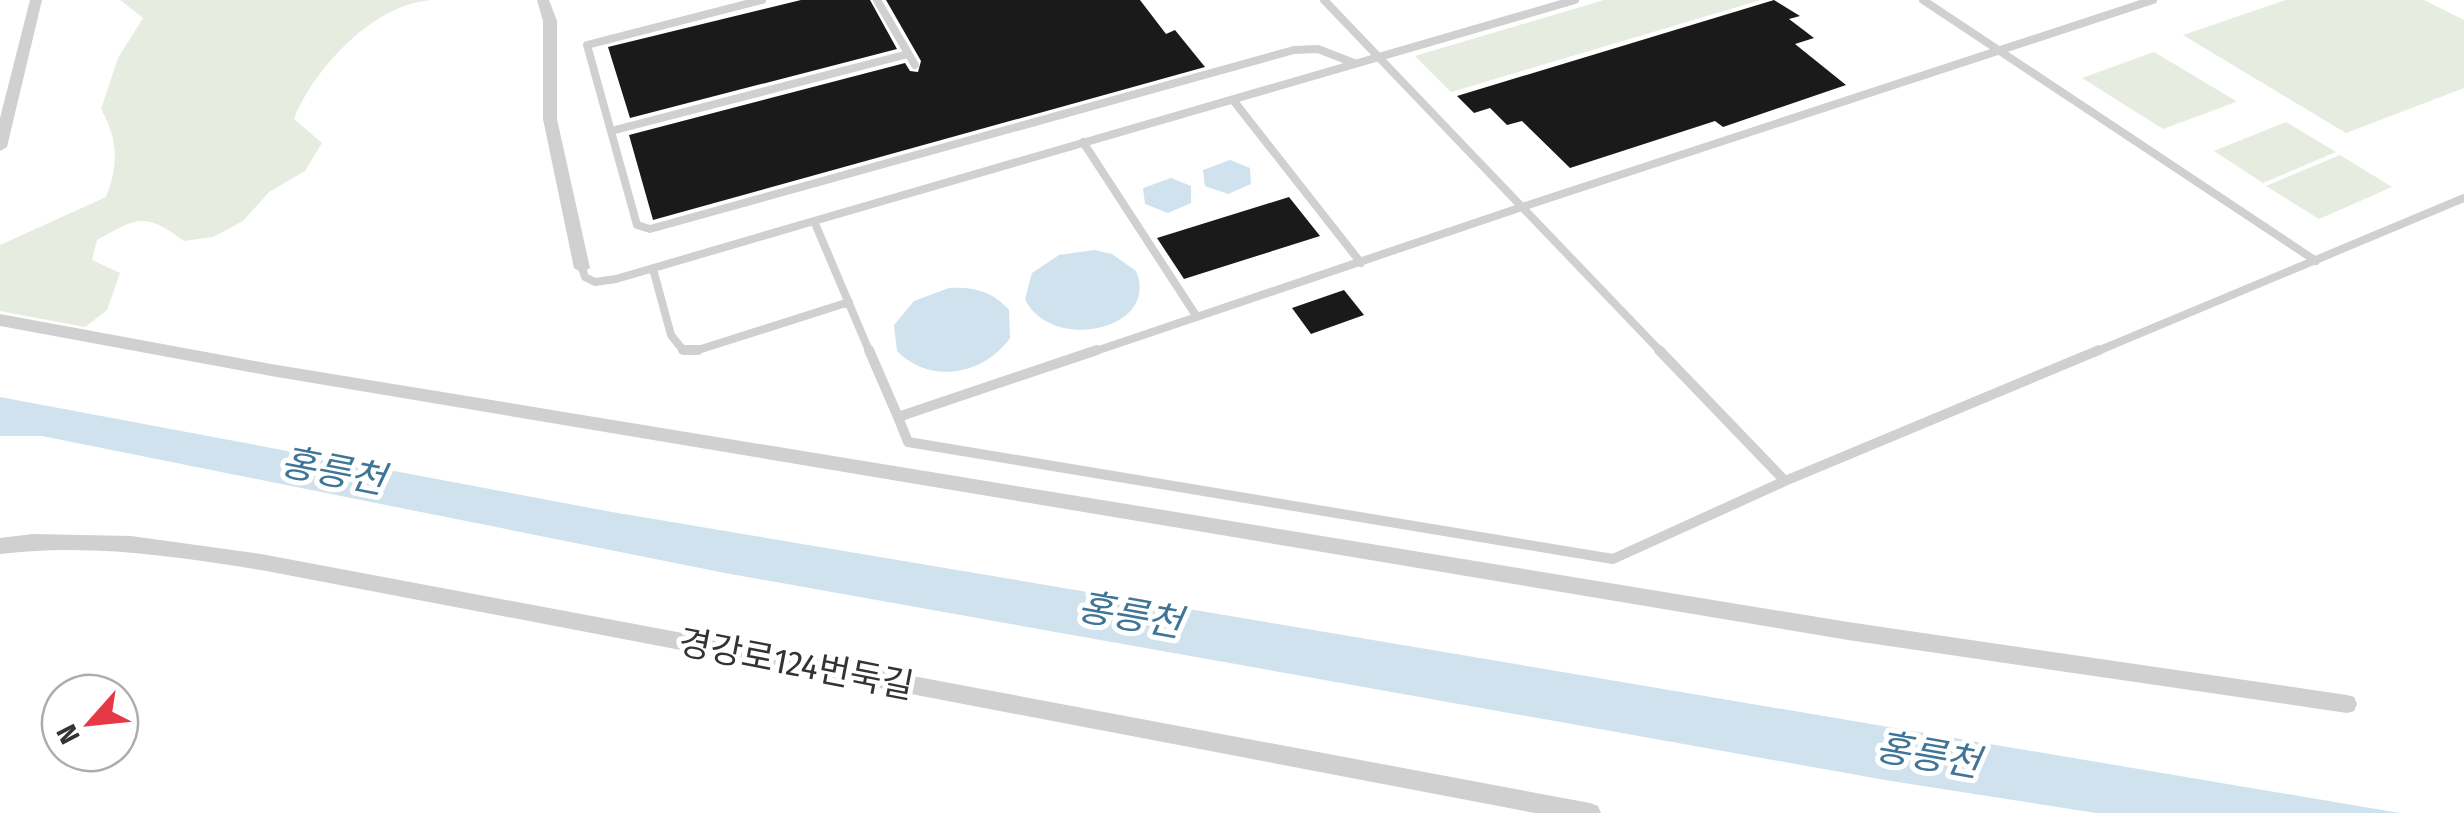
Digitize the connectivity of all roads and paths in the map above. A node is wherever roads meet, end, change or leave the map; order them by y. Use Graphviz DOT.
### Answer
graph roads {
  1 [pos="36,0"];
  2 [pos="542,0"];
  3 [pos="762,0"];
  4 [pos="876,0"];
  5 [pos="1324,0"];
  6 [pos="1575,0"];
  7 [pos="1923,0"];
  8 [pos="2152,0"];
  9 [pos="2000,51"];
  10 [pos="908,54"];
  11 [pos="1377,56"];
  12 [pos="1354,63"];
  13 [pos="915,65"];
  14 [pos="1233,100"];
  15 [pos="611,131"];
  16 [pos="1083,142"];
  17 [pos="0,147"];
  18 [pos="2464,198"];
  19 [pos="1522,207"];
  20 [pos="814,220"];
  21 [pos="2316,260"];
  22 [pos="1362,263"];
  23 [pos="582,268"];
  24 [pos="653,269"];
  25 [pos="849,302"];
  26 [pos="1197,318"];
  27 [pos="0,320"];
  28 [pos="898,417"];
  29 [pos="1785,481"];
  30 [pos="0,546"];
  31 [pos="2346,704"];
  32 [pos="1590,813"];
  1 -- 17 [label="street"];
  2 -- 23 [label="street"];
  3 -- 15 [label="lane"];
  4 -- 10 [label="lane"];
  5 -- 11 [label="lane"];
  6 -- 11 [label="lane"];
  7 -- 9 [label="lane"];
  8 -- 9 [label="lane"];
  9 -- 19 [label="lane"];
  9 -- 21 [label="lane"];
  10 -- 13 [label="lane"];
  10 -- 15 [label="lane"];
  11 -- 12 [label="lane"];
  11 -- 19 [label="lane"];
  12 -- 14 [label="lane"];
  12 -- 15 [label="lane"];
  14 -- 16 [label="lane"];
  14 -- 22 [label="lane"];
  16 -- 20 [label="lane"];
  16 -- 26 [label="lane"];
  18 -- 21 [label="lane"];
  19 -- 22 [label="lane"];
  19 -- 29 [label="lane"];
  20 -- 24 [label="lane"];
  20 -- 25 [label="lane"];
  21 -- 29 [label="lane"];
  22 -- 26 [label="lane"];
  23 -- 24 [label="lane"];
  24 -- 25 [label="lane"];
  25 -- 28 [label="lane"];
  26 -- 28 [label="lane"];
  27 -- 31 [label="street"];
  28 -- 29 [label="lane"];
  30 -- 32 [label="street, 경강로124번둑길"];
}
